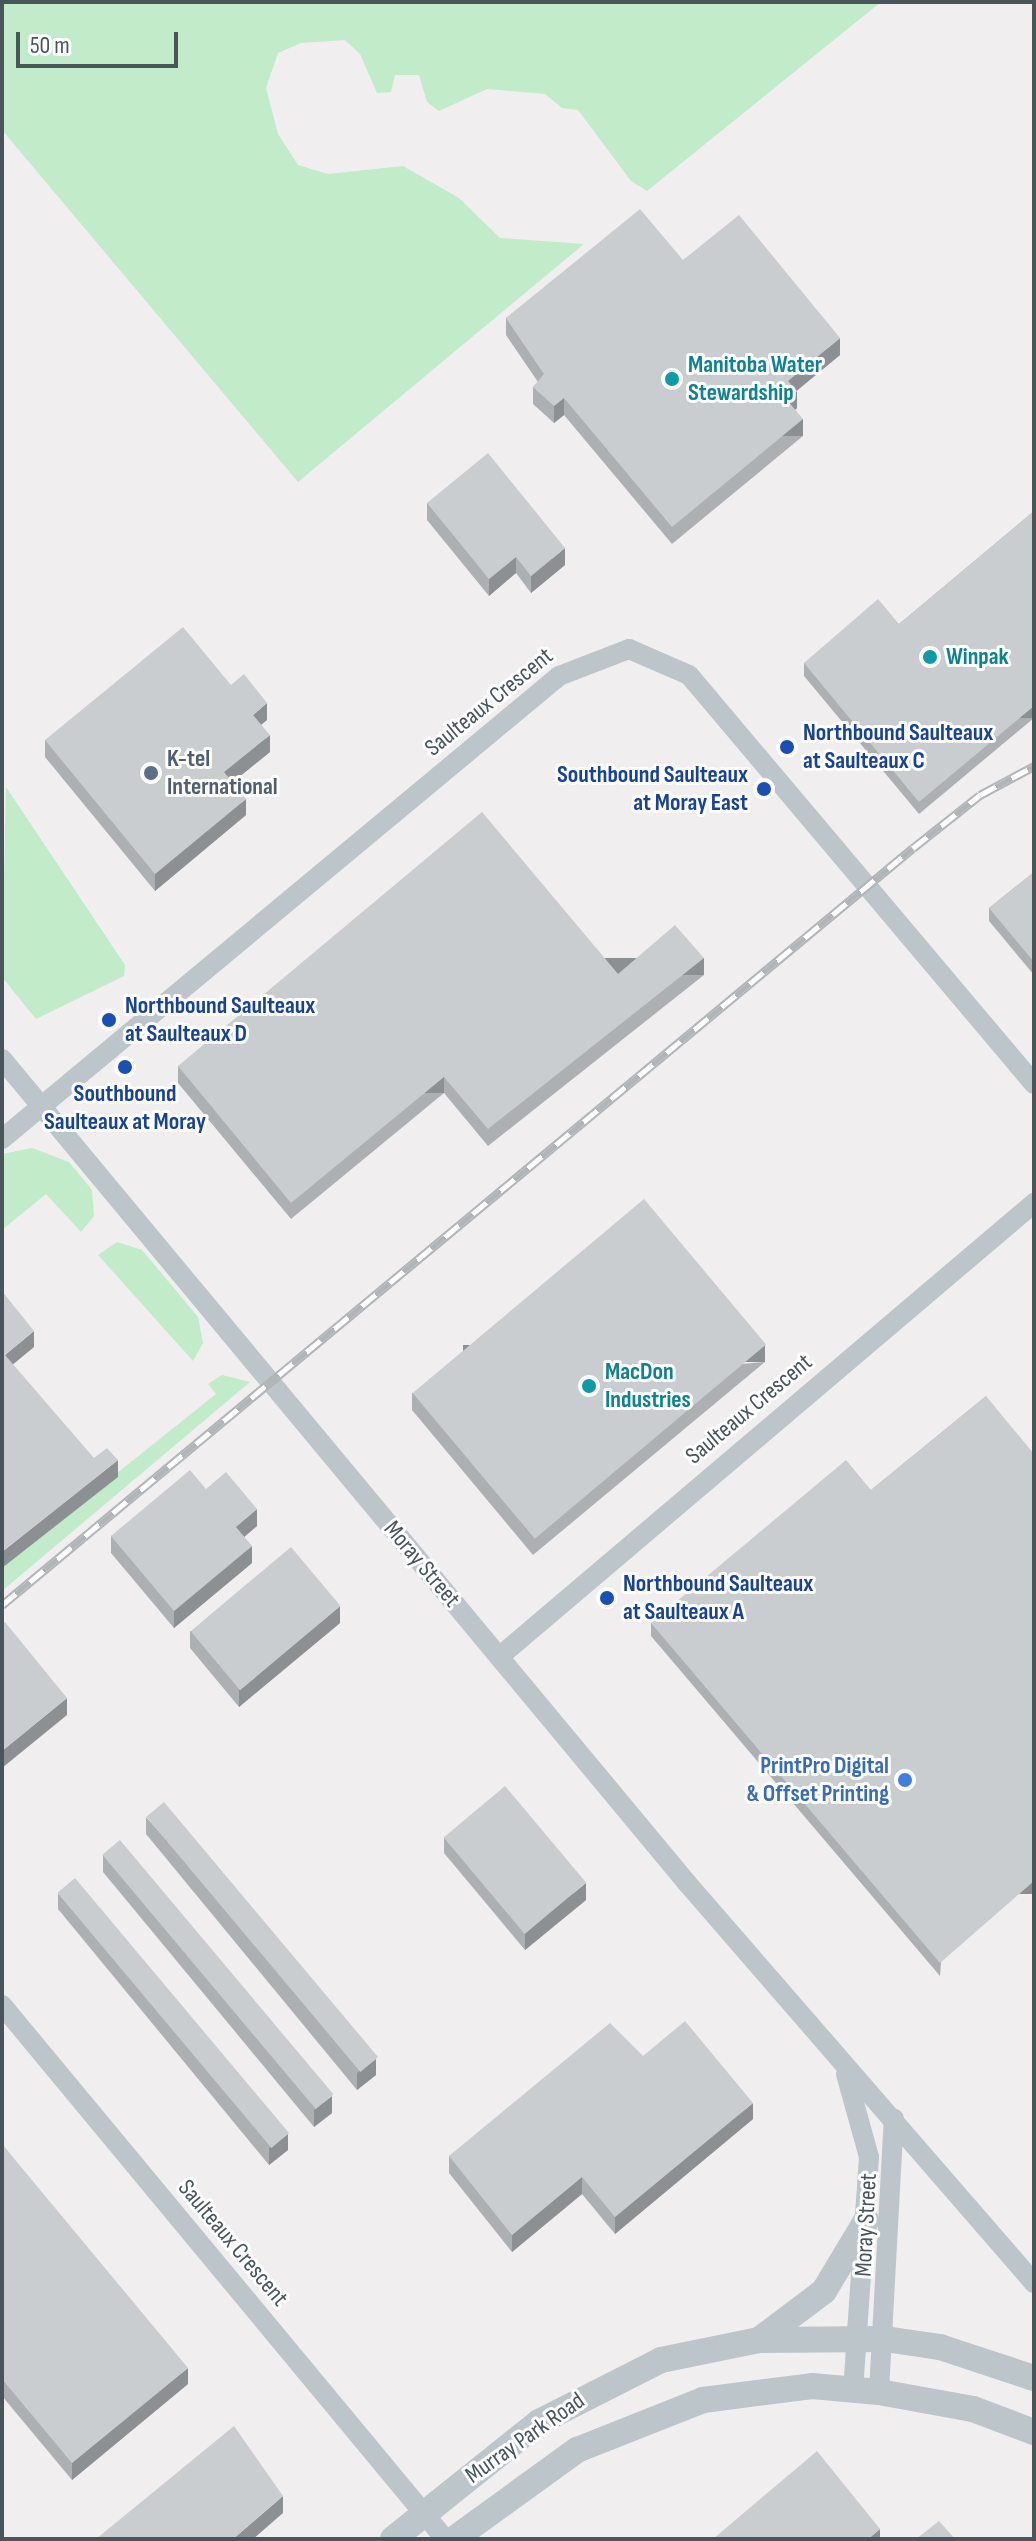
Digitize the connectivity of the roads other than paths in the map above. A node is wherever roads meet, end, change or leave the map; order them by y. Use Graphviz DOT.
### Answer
graph roads {
  1 [pos="2,1059"];
  2 [pos="1034,1084"];
  3 [pos="41,1107"];
  4 [pos="2,1139"];
  5 [pos="1034,1203"];
  6 [pos="499,1657"];
  7 [pos="2,2005"];
  8 [pos="844,2067"];
  9 [pos="894,2118"];
  10 [pos="866,2221"];
  11 [pos="1034,2283"];
  12 [pos="872,2339"];
  13 [pos="759,2340"];
  14 [pos="1034,2378"];
  15 [pos="866,2391"];
  16 [pos="1034,2432"];
  17 [pos="424,2514"];
  18 [pos="393,2539"];
  19 [pos="445,2539"];
  20 [pos="454,2539"];
  1 -- 3 [label="street, Moray Street"];
  2 -- 3 [label="street, Saulteaux Crescent"];
  3 -- 4 [label="street, Saulteaux Crescent"];
  3 -- 6 [label="street, Moray Street"];
  5 -- 6 [label="street, Saulteaux Crescent"];
  6 -- 8 [label="street, Moray Street"];
  7 -- 17 [label="street, Saulteaux Crescent"];
  8 -- 9 [label="street, Moray Street"];
  8 -- 10 [label="street, Moray Street"];
  9 -- 11 [label="street, Moray Street"];
  9 -- 12 [label="street, Moray Street"];
  10 -- 12 [label="street, Moray Street"];
  10 -- 13 [label="street"];
  12 -- 13 [label="street, Murray Park Road"];
  12 -- 14 [label="street"];
  12 -- 15 [label="street, Moray Street"];
  13 -- 17 [label="street, Murray Park Road"];
  15 -- 16 [label="street"];
  15 -- 20 [label="street, Murray Park Road"];
  17 -- 18 [label="street, Murray Park Road"];
  17 -- 19 [label="street, Saulteaux Crescent"];
}
